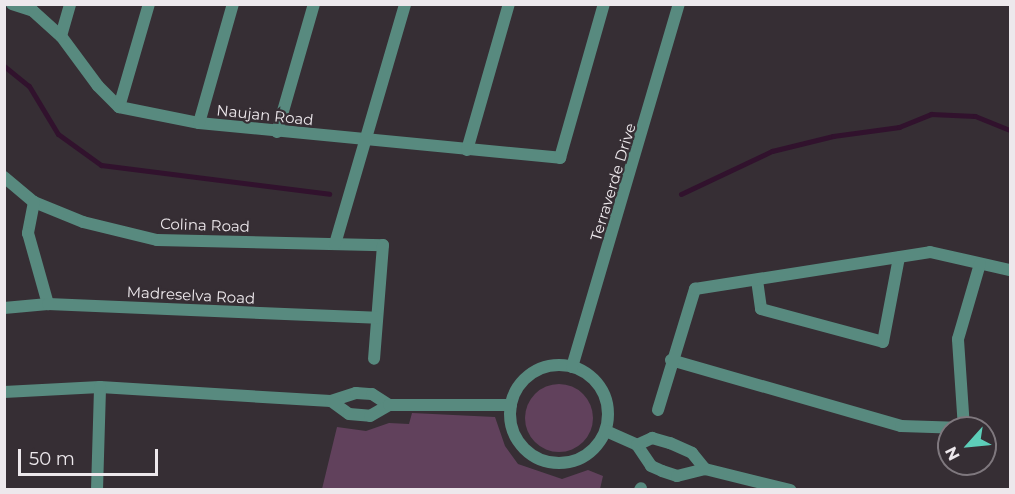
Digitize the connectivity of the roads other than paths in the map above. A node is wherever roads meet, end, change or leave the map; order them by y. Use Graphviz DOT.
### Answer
graph roads {
  1 [pos="12,4"];
  2 [pos="70,4"];
  3 [pos="149,4"];
  4 [pos="233,4"];
  5 [pos="314,4"];
  6 [pos="405,4"];
  7 [pos="508,4"];
  8 [pos="604,4"];
  9 [pos="679,4"];
  10 [pos="61,36"];
  11 [pos="119,107"];
  12 [pos="199,123"];
  13 [pos="277,132"];
  14 [pos="366,139"];
  15 [pos="467,150"];
  16 [pos="4,177"];
  17 [pos="34,202"];
  18 [pos="335,244"];
  19 [pos="899,257"];
  20 [pos="980,264"];
  21 [pos="1011,270"];
  22 [pos="757,280"];
  23 [pos="48,304"];
  24 [pos="4,308"];
  25 [pos="377,318"];
  26 [pos="374,358"];
  27 [pos="671,360"];
  28 [pos="572,367"];
  29 [pos="100,387"];
  30 [pos="4,392"];
  31 [pos="331,402"];
  32 [pos="389,405"];
  33 [pos="511,405"];
  34 [pos="658,410"];
  35 [pos="963,416"];
  36 [pos="937,427"];
  37 [pos="606,431"];
  38 [pos="637,445"];
  39 [pos="705,469"];
  40 [pos="97,489"];
  41 [pos="790,489"];
  1 -- 10 [label="street"];
  2 -- 10 [label="street"];
  3 -- 11 [label="street"];
  4 -- 12 [label="street"];
  5 -- 13 [label="street"];
  6 -- 14 [label="street"];
  7 -- 15 [label="street"];
  8 -- 15 [label="street, Naujan Road"];
  9 -- 28 [label="street, Terraverde Drive"];
  10 -- 11 [label="street"];
  11 -- 12 [label="street, Naujan Road"];
  12 -- 13 [label="street, Naujan Road"];
  13 -- 14 [label="street, Naujan Road"];
  14 -- 15 [label="street, Naujan Road"];
  14 -- 18 [label="street"];
  16 -- 17 [label="street, Colina Road"];
  17 -- 18 [label="street, Colina Road"];
  17 -- 23 [label="street"];
  18 -- 25 [label="street, Colina Road"];
  19 -- 20 [label="street"];
  19 -- 22 [label="street"];
  19 -- 22 [label="street"];
  20 -- 21 [label="street"];
  20 -- 35 [label="street"];
  22 -- 27 [label="street"];
  23 -- 24 [label="street, Madreselva Road"];
  23 -- 25 [label="street, Madreselva Road"];
  25 -- 26 [label="street"];
  27 -- 34 [label="street"];
  27 -- 36 [label="street"];
  28 -- 33 [label="street"];
  28 -- 37 [label="street"];
  29 -- 30 [label="street"];
  29 -- 31 [label="street"];
  29 -- 40 [label="street"];
  31 -- 32 [label="street"];
  31 -- 32 [label="street"];
  32 -- 33 [label="street"];
  33 -- 37 [label="street"];
  37 -- 38 [label="street"];
  38 -- 39 [label="street"];
  38 -- 39 [label="street"];
  39 -- 41 [label="street"];
}
